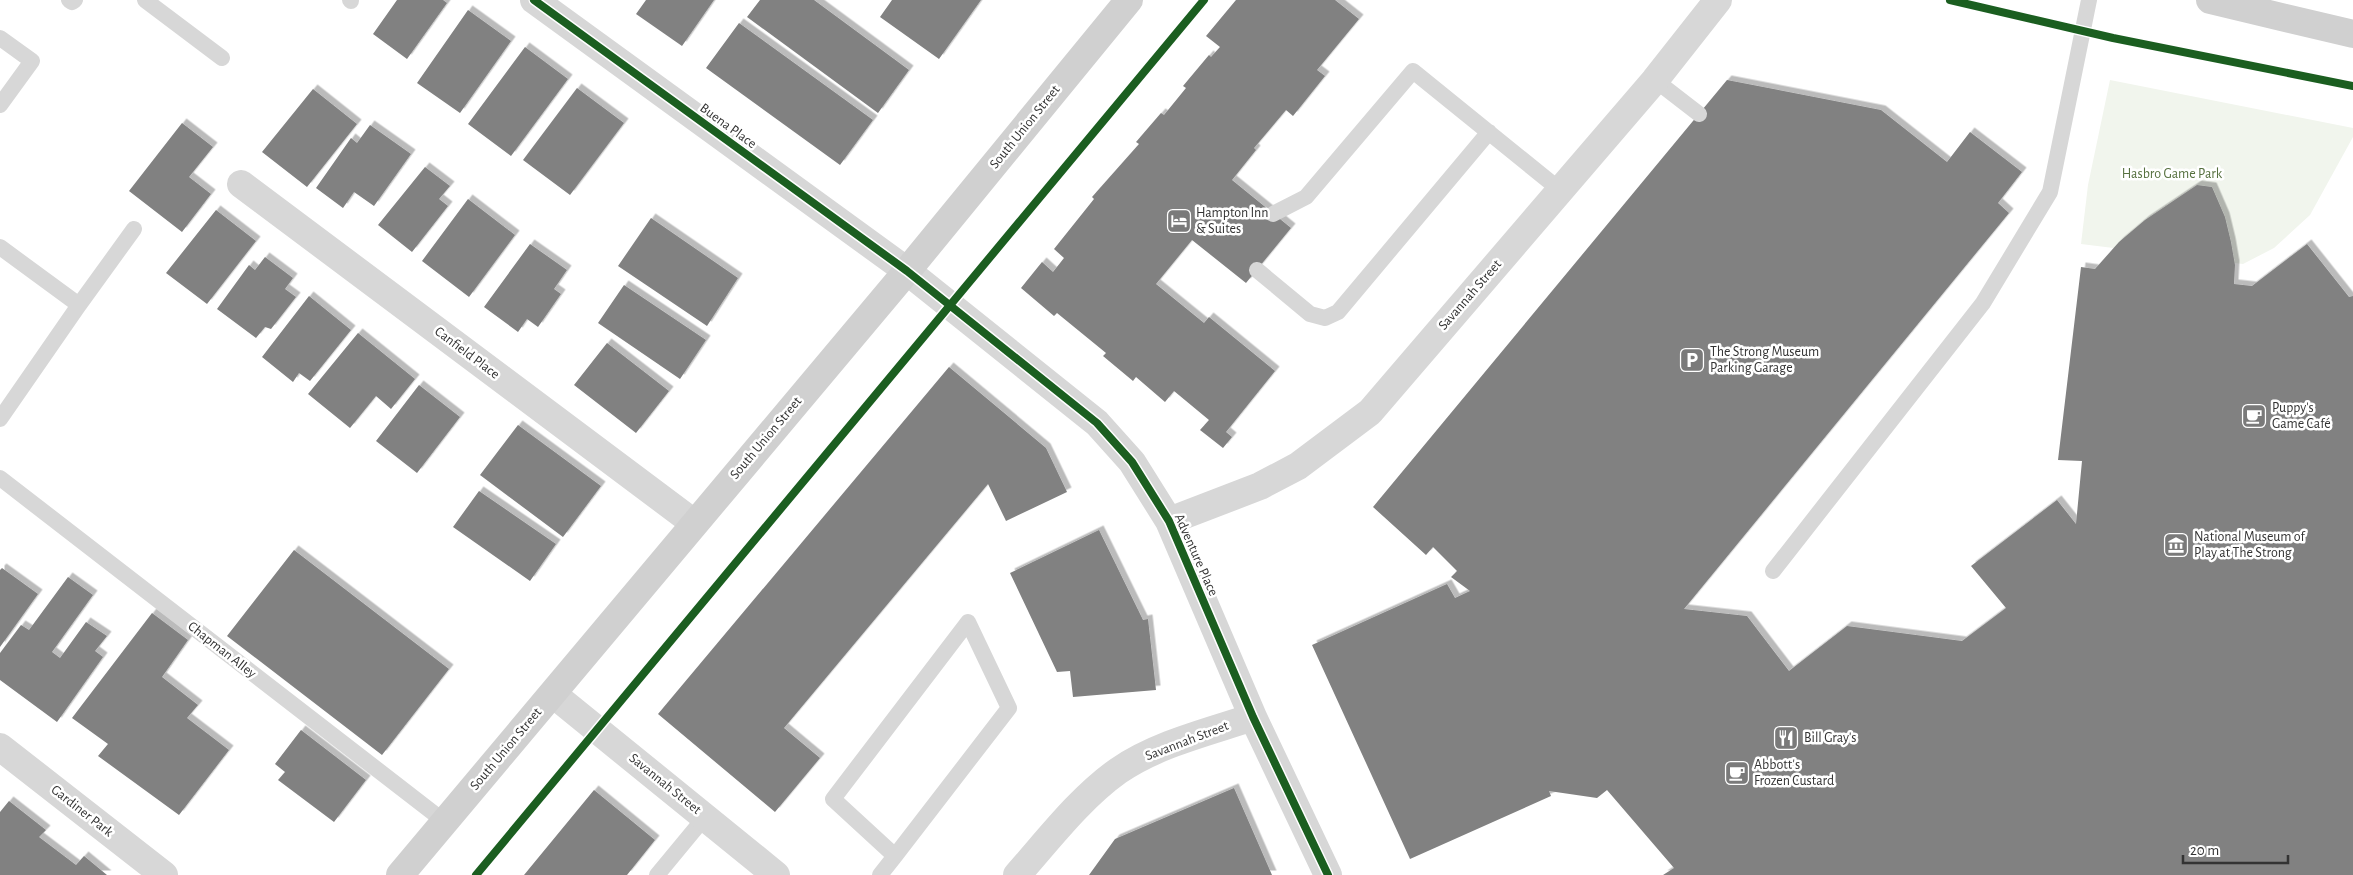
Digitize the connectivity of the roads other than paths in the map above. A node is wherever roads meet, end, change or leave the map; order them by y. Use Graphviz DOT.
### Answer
graph roads {
  1 [pos="69,0"];
  2 [pos="74,0"];
  3 [pos="145,0"];
  4 [pos="534,0"];
  5 [pos="1718,0"];
  6 [pos="2089,0"];
  7 [pos="2210,0"];
  8 [pos="1127,1"];
  9 [pos="2353,34"];
  10 [pos="0,38"];
  11 [pos="222,58"];
  12 [pos="1655,80"];
  13 [pos="0,105"];
  14 [pos="1699,114"];
  15 [pos="1489,132"];
  16 [pos="241,184"];
  17 [pos="1560,190"];
  18 [pos="1273,214"];
  19 [pos="134,229"];
  20 [pos="0,247"];
  21 [pos="1257,270"];
  22 [pos="907,271"];
  23 [pos="79,305"];
  24 [pos="0,419"];
  25 [pos="0,478"];
  26 [pos="1168,521"];
  27 [pos="694,523"];
  28 [pos="1773,571"];
  29 [pos="553,694"];
  30 [pos="1253,717"];
  31 [pos="0,747"];
  32 [pos="705,817"];
  33 [pos="445,822"];
  34 [pos="895,856"];
  35 [pos="164,875"];
  36 [pos="400,875"];
  37 [pos="657,875"];
  38 [pos="776,875"];
  39 [pos="880,875"];
  40 [pos="1017,875"];
  41 [pos="1328,875"];
  1 -- 2 [label="lane"];
  3 -- 11 [label="lane"];
  4 -- 22 [label="street, Buena Place"];
  5 -- 12 [label="street, Savannah Street"];
  6 -- 28 [label="lane"];
  7 -- 9 [label="main road"];
  8 -- 22 [label="main road, South Union Street"];
  10 -- 13 [label="lane"];
  12 -- 14 [label="lane"];
  12 -- 17 [label="street, Savannah Street"];
  15 -- 17 [label="lane"];
  15 -- 18 [label="lane"];
  15 -- 21 [label="lane"];
  16 -- 27 [label="street, Canfield Place"];
  17 -- 26 [label="street, Savannah Street"];
  19 -- 23 [label="lane"];
  20 -- 23 [label="lane"];
  22 -- 26 [label="street, Adventure Place"];
  22 -- 27 [label="main road, South Union Street"];
  23 -- 24 [label="lane"];
  25 -- 33 [label="lane, Chapman Alley"];
  26 -- 30 [label="street, Adventure Place"];
  27 -- 29 [label="main road, South Union Street"];
  29 -- 32 [label="street, Savannah Street"];
  29 -- 33 [label="main road, South Union Street"];
  30 -- 40 [label="street, Savannah Street"];
  30 -- 41 [label="street, Adventure Place"];
  31 -- 35 [label="street, Gardiner Park"];
  32 -- 37 [label="lane"];
  32 -- 38 [label="street, Savannah Street"];
  33 -- 36 [label="main road, South Union Street"];
  34 -- 34 [label="lane"];
  34 -- 39 [label="lane"];
}
